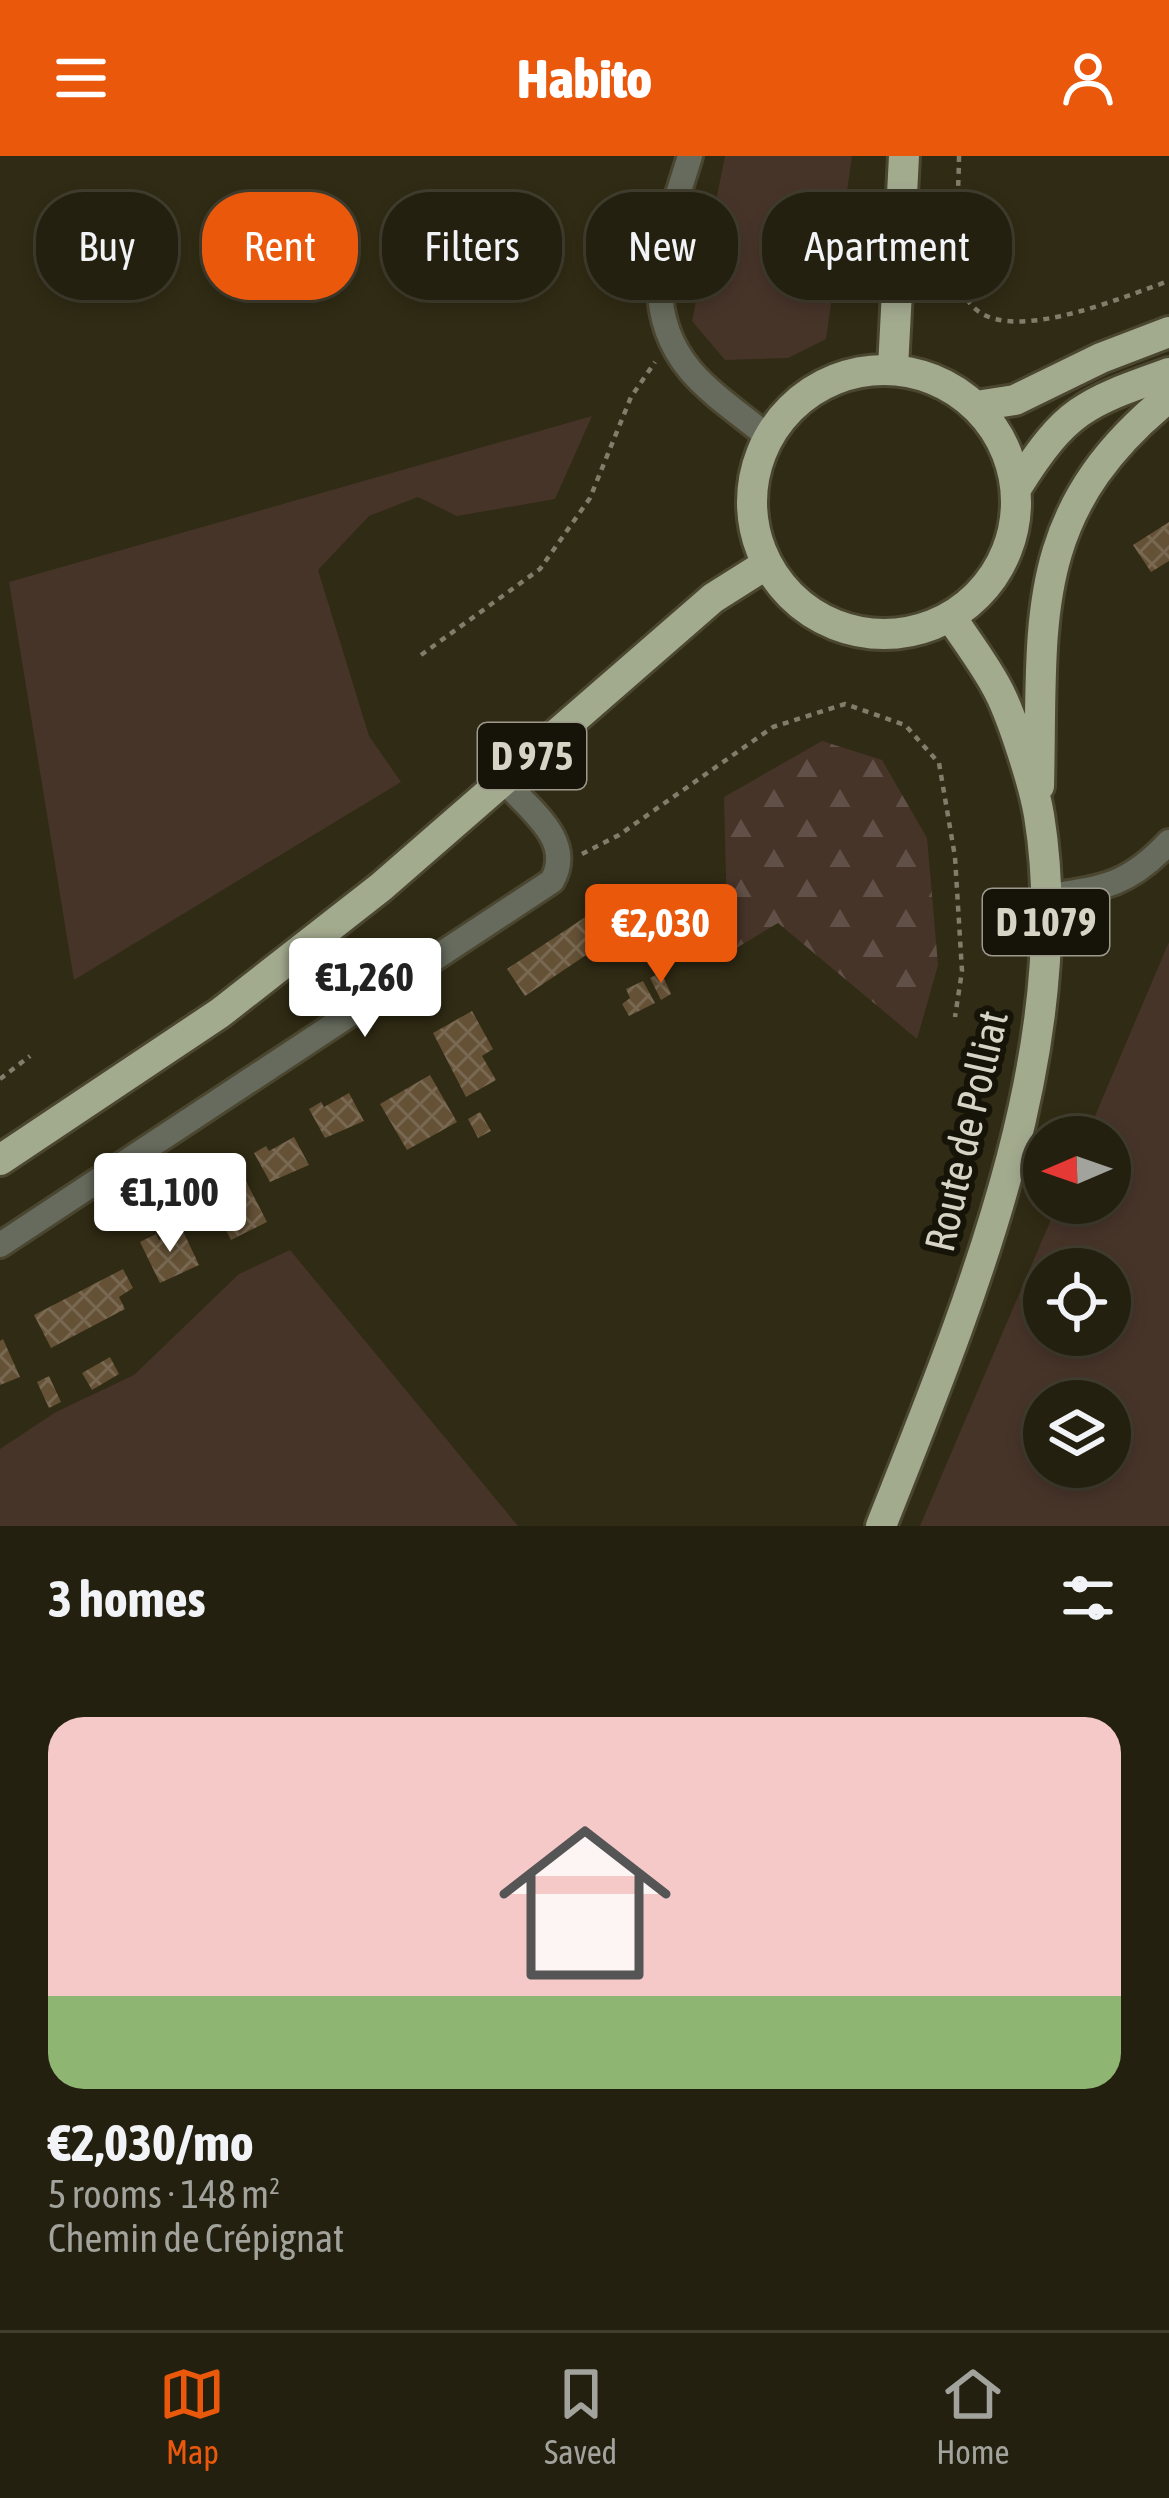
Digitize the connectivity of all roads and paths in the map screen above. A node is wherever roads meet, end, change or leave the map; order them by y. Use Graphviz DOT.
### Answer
graph roads {
  1 [pos="690,156"];
  2 [pos="904,156"];
  3 [pos="959,156"];
  4 [pos="1169,281"];
  5 [pos="1169,332"];
  6 [pos="675,349"];
  7 [pos="893,368"];
  8 [pos="1169,373"];
  9 [pos="1169,397"];
  10 [pos="976,406"];
  11 [pos="768,437"];
  12 [pos="1017,487"];
  13 [pos="767,564"];
  14 [pos="951,617"];
  15 [pos="421,655"];
  16 [pos="504,781"];
  17 [pos="1039,810"];
  18 [pos="1169,842"];
  19 [pos="561,865"];
  20 [pos="1048,896"];
  21 [pos="955,1017"];
  22 [pos="31,1056"];
  23 [pos="0,1079"];
  24 [pos="0,1160"];
  25 [pos="0,1245"];
  26 [pos="881,1526"];
  1 -- 6 [label="street"];
  2 -- 7 [label="main road"];
  3 -- 4 [label="path"];
  5 -- 10 [label="main road"];
  6 -- 11 [label="street"];
  6 -- 15 [label="path"];
  7 -- 10 [label="main road"];
  7 -- 11 [label="main road"];
  8 -- 12 [label="main road"];
  9 -- 17 [label="main road"];
  10 -- 12 [label="main road"];
  11 -- 13 [label="main road"];
  12 -- 14 [label="main road"];
  13 -- 14 [label="main road"];
  13 -- 16 [label="main road, D 975"];
  14 -- 17 [label="main road, Route de Polliat / D 1079"];
  16 -- 19 [label="street"];
  16 -- 24 [label="main road, D 975"];
  17 -- 20 [label="main road, Route de Polliat / D 1079"];
  18 -- 20 [label="street"];
  19 -- 21 [label="path"];
  19 -- 25 [label="street"];
  20 -- 26 [label="main road, Route de Polliat / D 1079"];
  22 -- 23 [label="path"];
}
